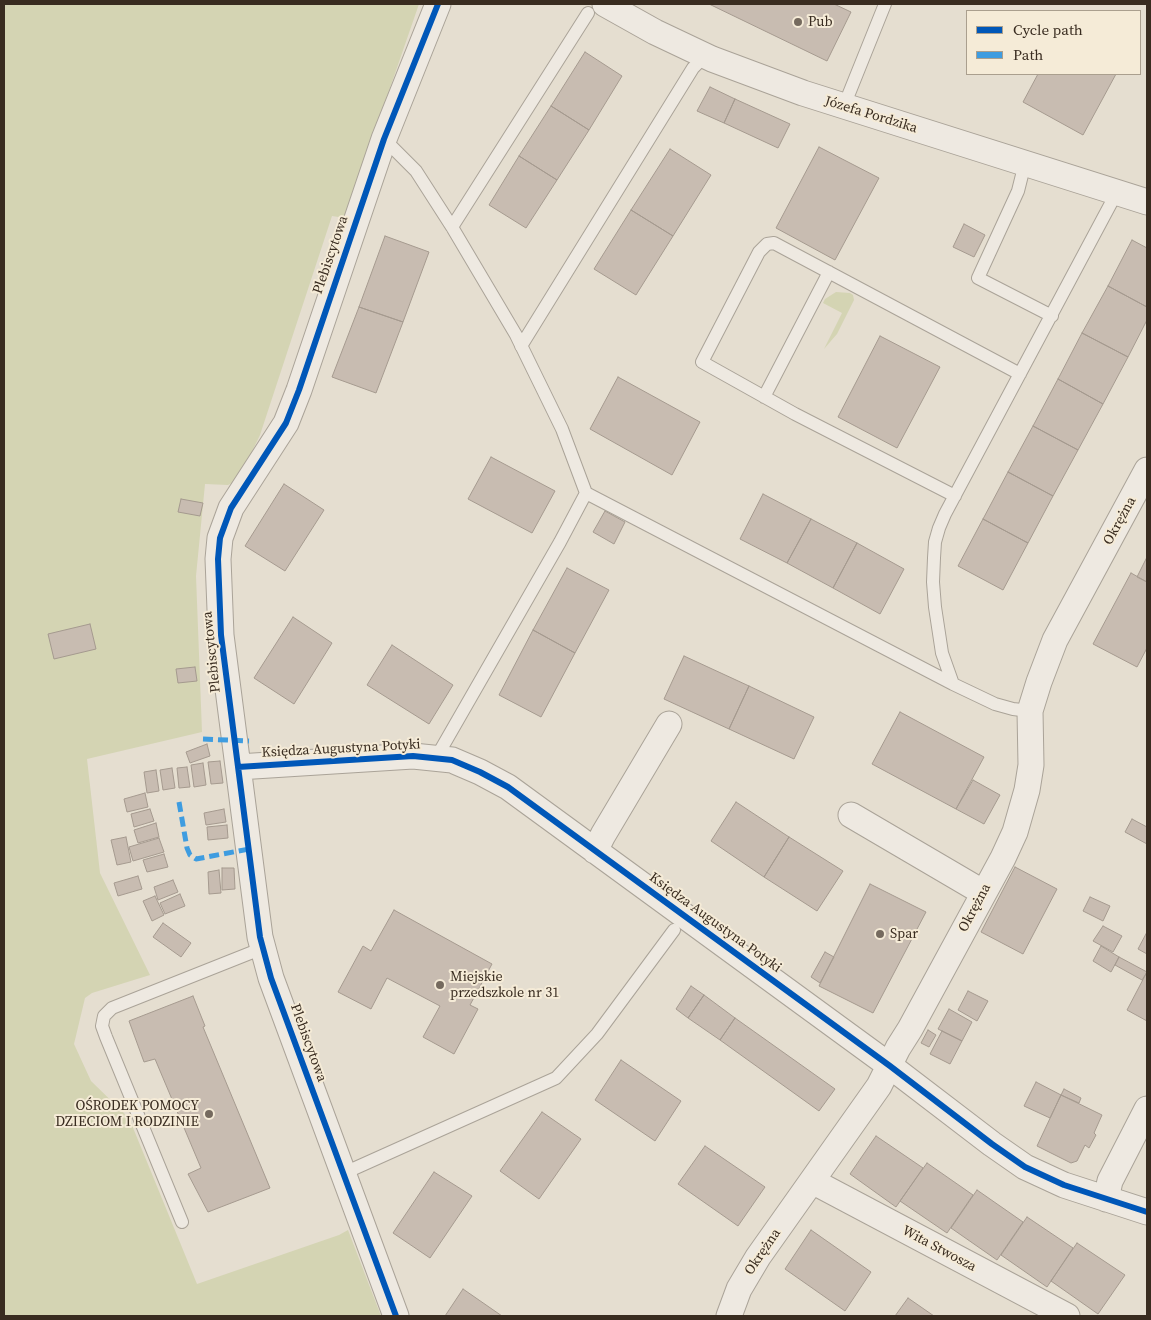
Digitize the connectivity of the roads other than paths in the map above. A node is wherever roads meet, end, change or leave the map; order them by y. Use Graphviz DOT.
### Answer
graph roads {
  1 [pos="438,4"];
  2 [pos="886,4"];
  3 [pos="596,9"];
  4 [pos="706,55"];
  5 [pos="844,106"];
  6 [pos="384,139"];
  7 [pos="1025,162"];
  8 [pos="1117,192"];
  9 [pos="1147,202"];
  10 [pos="452,227"];
  11 [pos="829,272"];
  12 [pos="1052,316"];
  13 [pos="521,346"];
  14 [pos="1020,374"];
  15 [pos="764,397"];
  16 [pos="1147,470"];
  17 [pos="586,493"];
  18 [pos="955,496"];
  19 [pos="953,684"];
  20 [pos="1030,711"];
  21 [pos="669,724"];
  22 [pos="436,758"];
  23 [pos="238,767"];
  24 [pos="851,815"];
  25 [pos="595,851"];
  26 [pos="984,893"];
  27 [pos="674,930"];
  28 [pos="263,948"];
  29 [pos="894,1057"];
  30 [pos="1147,1109"];
  31 [pos="342,1174"];
  32 [pos="812,1181"];
  33 [pos="1106,1198"];
  34 [pos="1147,1212"];
  35 [pos="182,1222"];
  36 [pos="396,1316"];
  37 [pos="729,1316"];
  38 [pos="1067,1316"];
  1 -- 6 [label="street, Plebiscytowa"];
  2 -- 5 [label="lane"];
  3 -- 4 [label="street, Józefa Pordzika"];
  3 -- 10 [label="lane"];
  4 -- 5 [label="street, Józefa Pordzika"];
  4 -- 13 [label="lane"];
  5 -- 7 [label="street, Józefa Pordzika"];
  6 -- 10 [label="lane"];
  6 -- 23 [label="street, Plebiscytowa"];
  7 -- 8 [label="street, Józefa Pordzika"];
  7 -- 12 [label="lane"];
  8 -- 9 [label="street, Józefa Pordzika"];
  8 -- 12 [label="lane"];
  10 -- 13 [label="lane"];
  11 -- 14 [label="lane"];
  11 -- 15 [label="lane"];
  11 -- 15 [label="lane"];
  12 -- 14 [label="lane"];
  13 -- 17 [label="lane"];
  14 -- 18 [label="lane"];
  15 -- 18 [label="lane"];
  16 -- 20 [label="street, Okrężna"];
  17 -- 19 [label="lane"];
  17 -- 22 [label="lane"];
  18 -- 19 [label="lane"];
  19 -- 20 [label="lane"];
  20 -- 26 [label="street, Okrężna"];
  21 -- 25 [label="street"];
  22 -- 23 [label="street, Księdza Augustyna Potyki"];
  22 -- 25 [label="street, Księdza Augustyna Potyki"];
  23 -- 28 [label="street, Plebiscytowa"];
  24 -- 26 [label="street"];
  25 -- 29 [label="street, Księdza Augustyna Potyki"];
  26 -- 29 [label="street, Okrężna"];
  27 -- 31 [label="lane"];
  28 -- 31 [label="street, Plebiscytowa"];
  28 -- 35 [label="lane"];
  29 -- 32 [label="street, Okrężna"];
  29 -- 33 [label="street, Księdza Augustyna Potyki"];
  30 -- 33 [label="street"];
  31 -- 36 [label="street, Plebiscytowa"];
  32 -- 37 [label="street, Okrężna"];
  32 -- 38 [label="street, Wita Stwosza"];
  33 -- 34 [label="street, Księdza Augustyna Potyki"];
}
